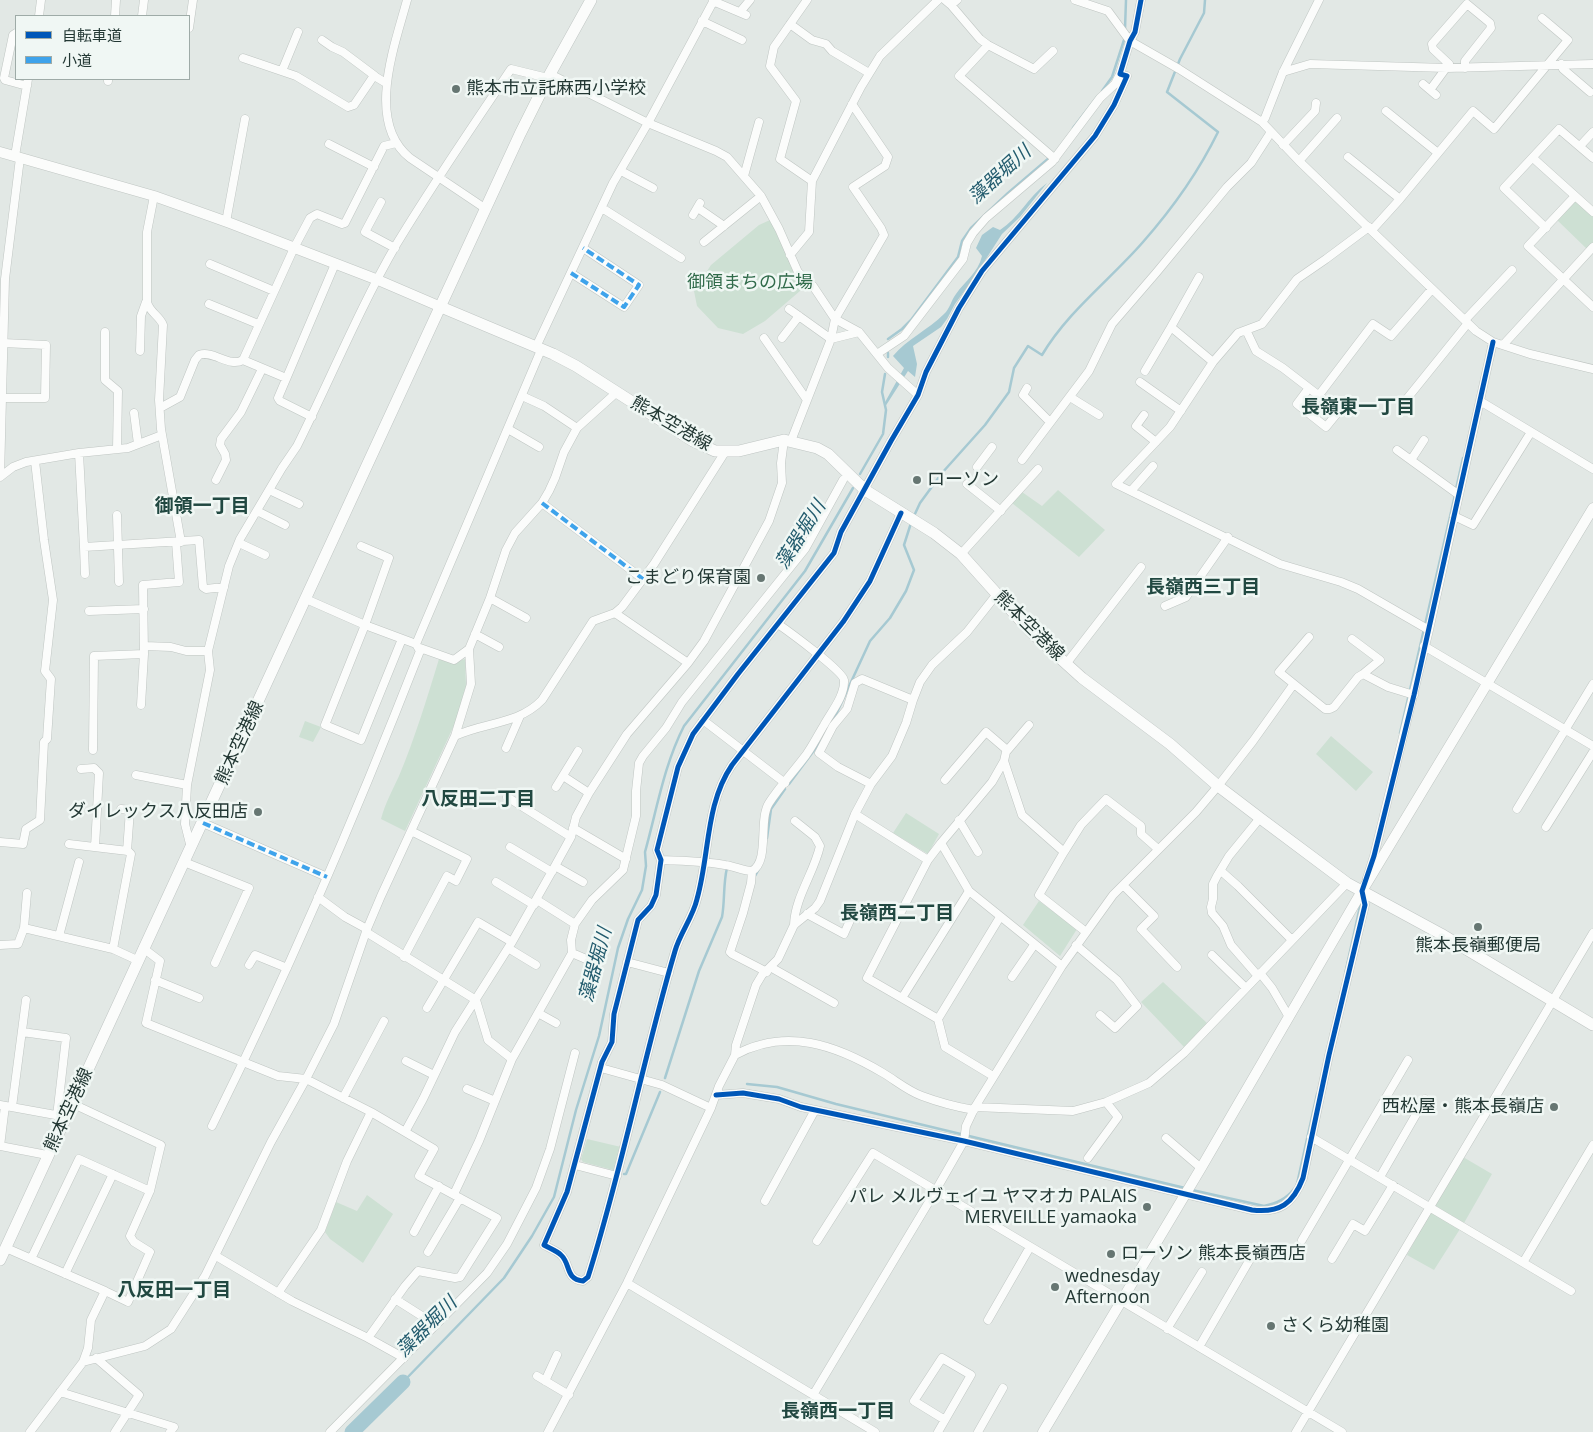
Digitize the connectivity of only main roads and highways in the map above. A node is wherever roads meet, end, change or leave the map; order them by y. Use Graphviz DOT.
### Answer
graph roads {
  1 [pos="591,0"];
  2 [pos="441,307"];
  3 [pos="1593,1025"];
  4 [pos="0,1260"];
  1 -- 2 [label="main road, 熊本空港線"];
  2 -- 3 [label="main road, 熊本空港線"];
  2 -- 4 [label="main road, 熊本空港線"];
}
